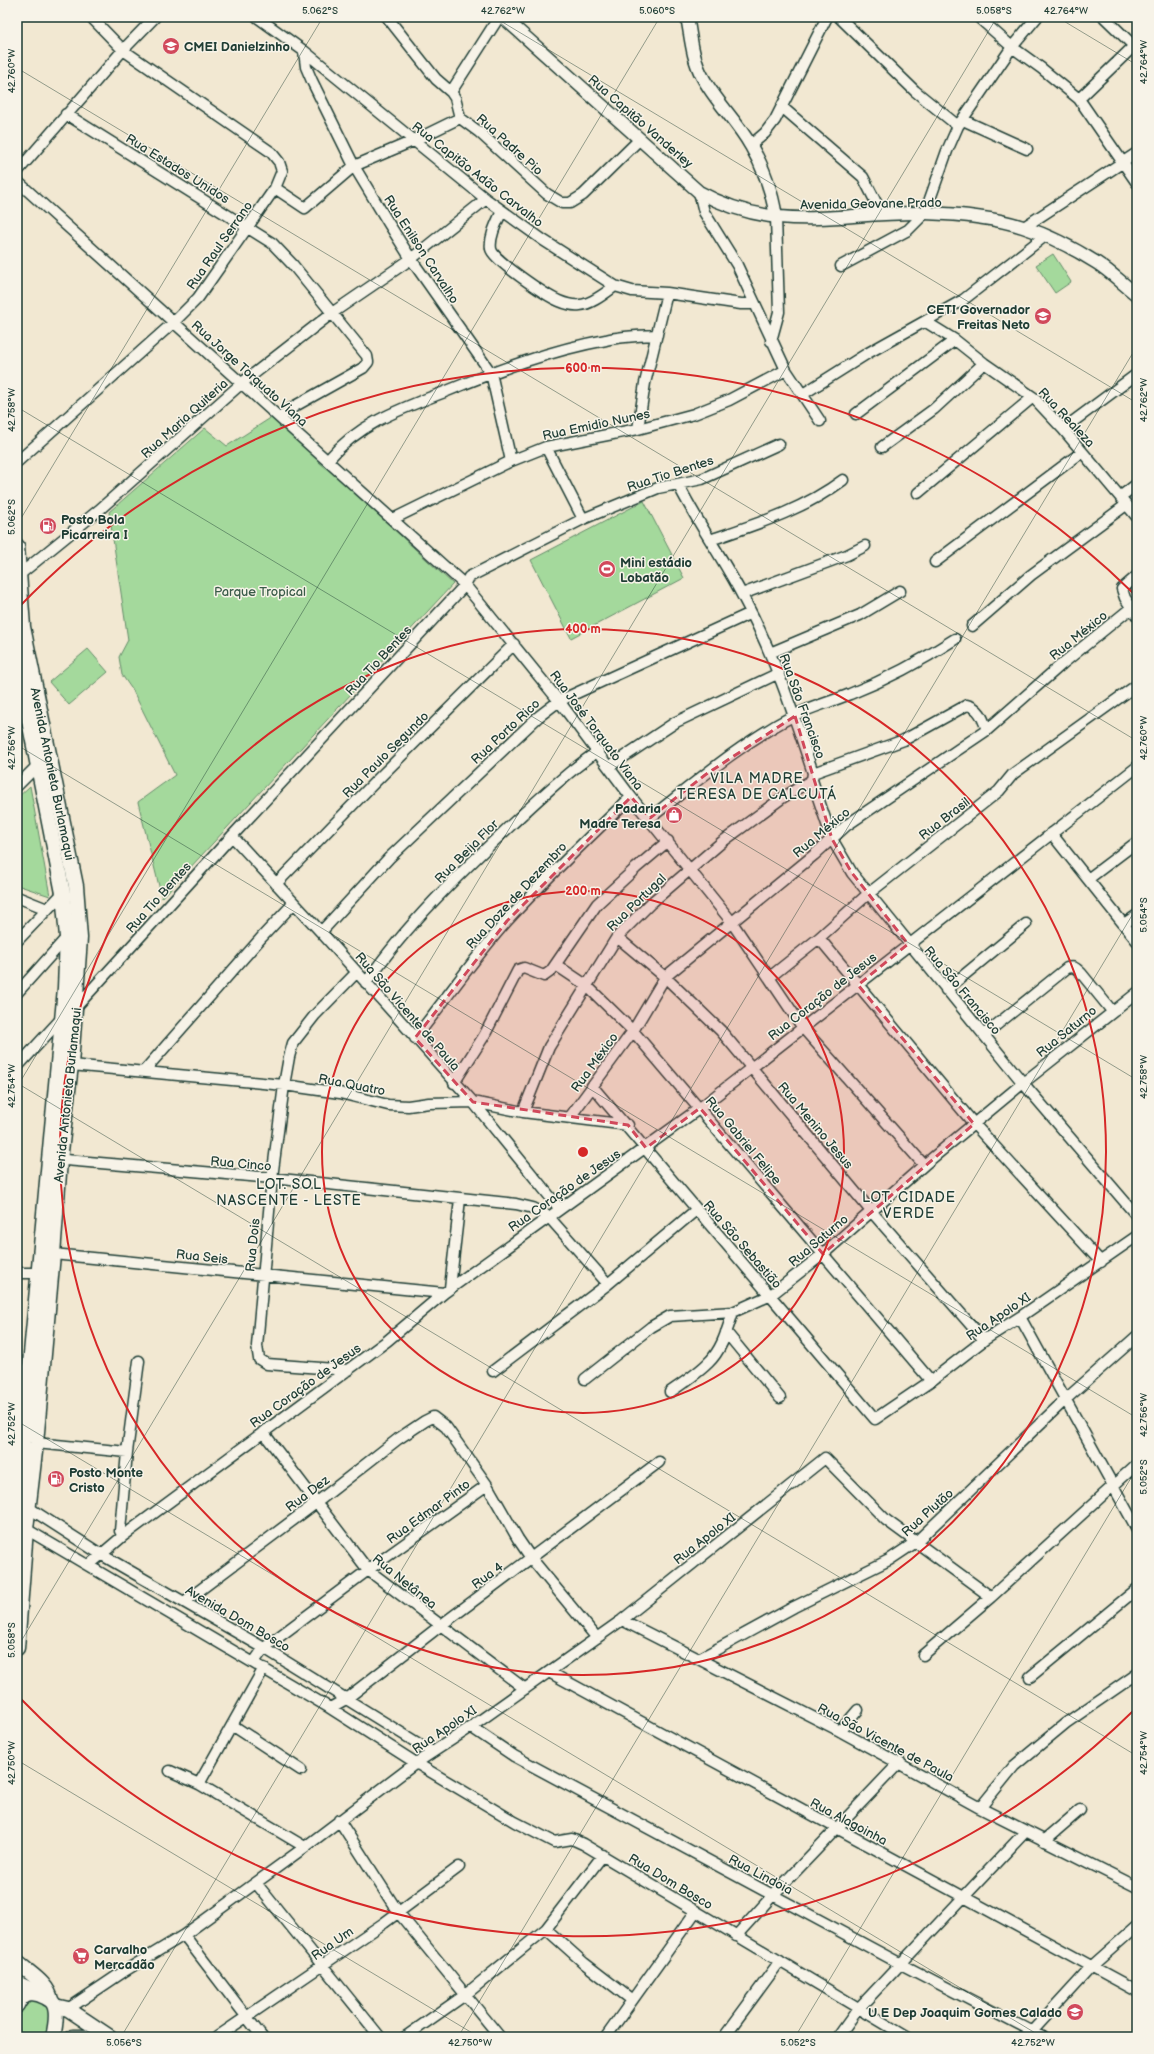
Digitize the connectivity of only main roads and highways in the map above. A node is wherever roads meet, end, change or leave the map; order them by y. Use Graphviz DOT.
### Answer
graph roads {
  1 [pos="17,553"];
  2 [pos="18,575"];
  3 [pos="17,660"];
  4 [pos="61,848"];
  5 [pos="65,870"];
  6 [pos="75,1008"];
  7 [pos="62,1018"];
  8 [pos="67,1035"];
  9 [pos="54,1159"];
  10 [pos="37,1357"];
  11 [pos="20,1504"];
  12 [pos="22,1526"];
  13 [pos="17,1648"];
  14 [pos="17,1962"];
  15 [pos="17,1982"];
  16 [pos="36,1992"];
  17 [pos="17,2005"];
  18 [pos="58,2005"];
  19 [pos="53,2037"];
  20 [pos="73,2037"];
  21 [pos="84,2037"];
  22 [pos="110,2037"];
  1 -- 2 [label="main road, Avenida Antonieta Burlamaqui"];
  2 -- 4 [label="main road, Avenida Antonieta Burlamaqui"];
  3 -- 4 [label="main road, Avenida Antonieta Burlamaqui"];
  4 -- 5 [label="main road, Avenida Antonieta Burlamaqui"];
  5 -- 6 [label="main road, Avenida Antonieta Burlamaqui"];
  5 -- 7 [label="main road, Avenida Antonieta Burlamaqui"];
  6 -- 7 [label="main road"];
  6 -- 8 [label="main road, Avenida Antonieta Burlamaqui"];
  7 -- 8 [label="main road, Avenida Antonieta Burlamaqui"];
  8 -- 9 [label="main road, Avenida Antonieta Burlamaqui"];
  8 -- 9 [label="main road, Avenida Antonieta Burlamaqui"];
  9 -- 10 [label="main road, Avenida Antonieta Burlamaqui"];
  9 -- 10 [label="main road, Avenida Antonieta Burlamaqui"];
  10 -- 11 [label="main road, Avenida Antonieta Burlamaqui"];
  10 -- 11 [label="main road, Avenida Antonieta Burlamaqui"];
  11 -- 12 [label="main road, Avenida Antonieta Burlamaqui"];
  12 -- 13 [label="main road, Avenida Antonieta Burlamaqui"];
  14 -- 18 [label="main road"];
  15 -- 16 [label="main road"];
  16 -- 17 [label="main road"];
  16 -- 18 [label="main road"];
  18 -- 19 [label="main road"];
  18 -- 22 [label="main road"];
  20 -- 21 [label="main road"];
}
